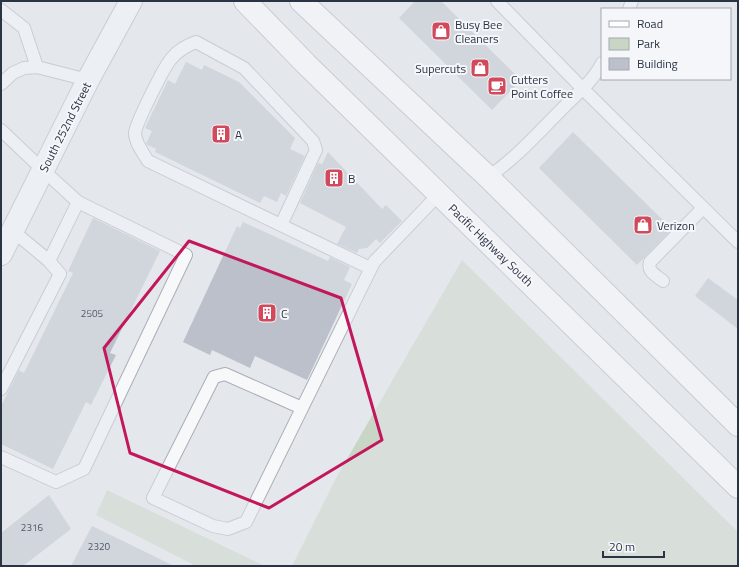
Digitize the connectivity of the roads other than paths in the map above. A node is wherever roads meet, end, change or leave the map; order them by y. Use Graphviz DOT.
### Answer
graph roads {
  1 [pos="131,1"];
  2 [pos="245,1"];
  3 [pos="301,1"];
  4 [pos="497,1"];
  5 [pos="1,10"];
  6 [pos="601,65"];
  7 [pos="37,67"];
  8 [pos="88,80"];
  9 [pos="1,84"];
  10 [pos="582,88"];
  11 [pos="1,130"];
  12 [pos="43,170"];
  13 [pos="488,177"];
  14 [pos="439,194"];
  15 [pos="78,202"];
  16 [pos="703,208"];
  17 [pos="281,224"];
  18 [pos="13,231"];
  19 [pos="738,242"];
  20 [pos="1,254"];
  21 [pos="49,261"];
  22 [pos="370,268"];
  23 [pos="663,281"];
  24 [pos="1,389"];
  25 [pos="302,408"];
  26 [pos="738,425"];
  27 [pos="1,457"];
  28 [pos="738,487"];
  1 -- 8 [label="street, South 252nd Street"];
  2 -- 14 [label="main road, Pacific Highway South"];
  3 -- 13 [label="main road"];
  4 -- 10 [label="lane"];
  5 -- 7 [label="lane"];
  6 -- 10 [label="lane"];
  7 -- 8 [label="lane"];
  7 -- 9 [label="lane"];
  8 -- 12 [label="street, South 252nd Street"];
  10 -- 13 [label="lane"];
  10 -- 16 [label="lane"];
  11 -- 12 [label="lane"];
  12 -- 15 [label="lane"];
  12 -- 18 [label="street, South 252nd Street"];
  13 -- 26 [label="main road"];
  14 -- 22 [label="lane"];
  14 -- 28 [label="main road, Pacific Highway South"];
  15 -- 21 [label="lane"];
  15 -- 27 [label="lane"];
  16 -- 19 [label="lane"];
  16 -- 23 [label="lane"];
  17 -- 17 [label="lane"];
  17 -- 22 [label="lane"];
  18 -- 20 [label="street, South 252nd Street"];
  18 -- 21 [label="lane"];
  21 -- 24 [label="lane"];
  22 -- 25 [label="lane"];
  25 -- 25 [label="lane"];
}
